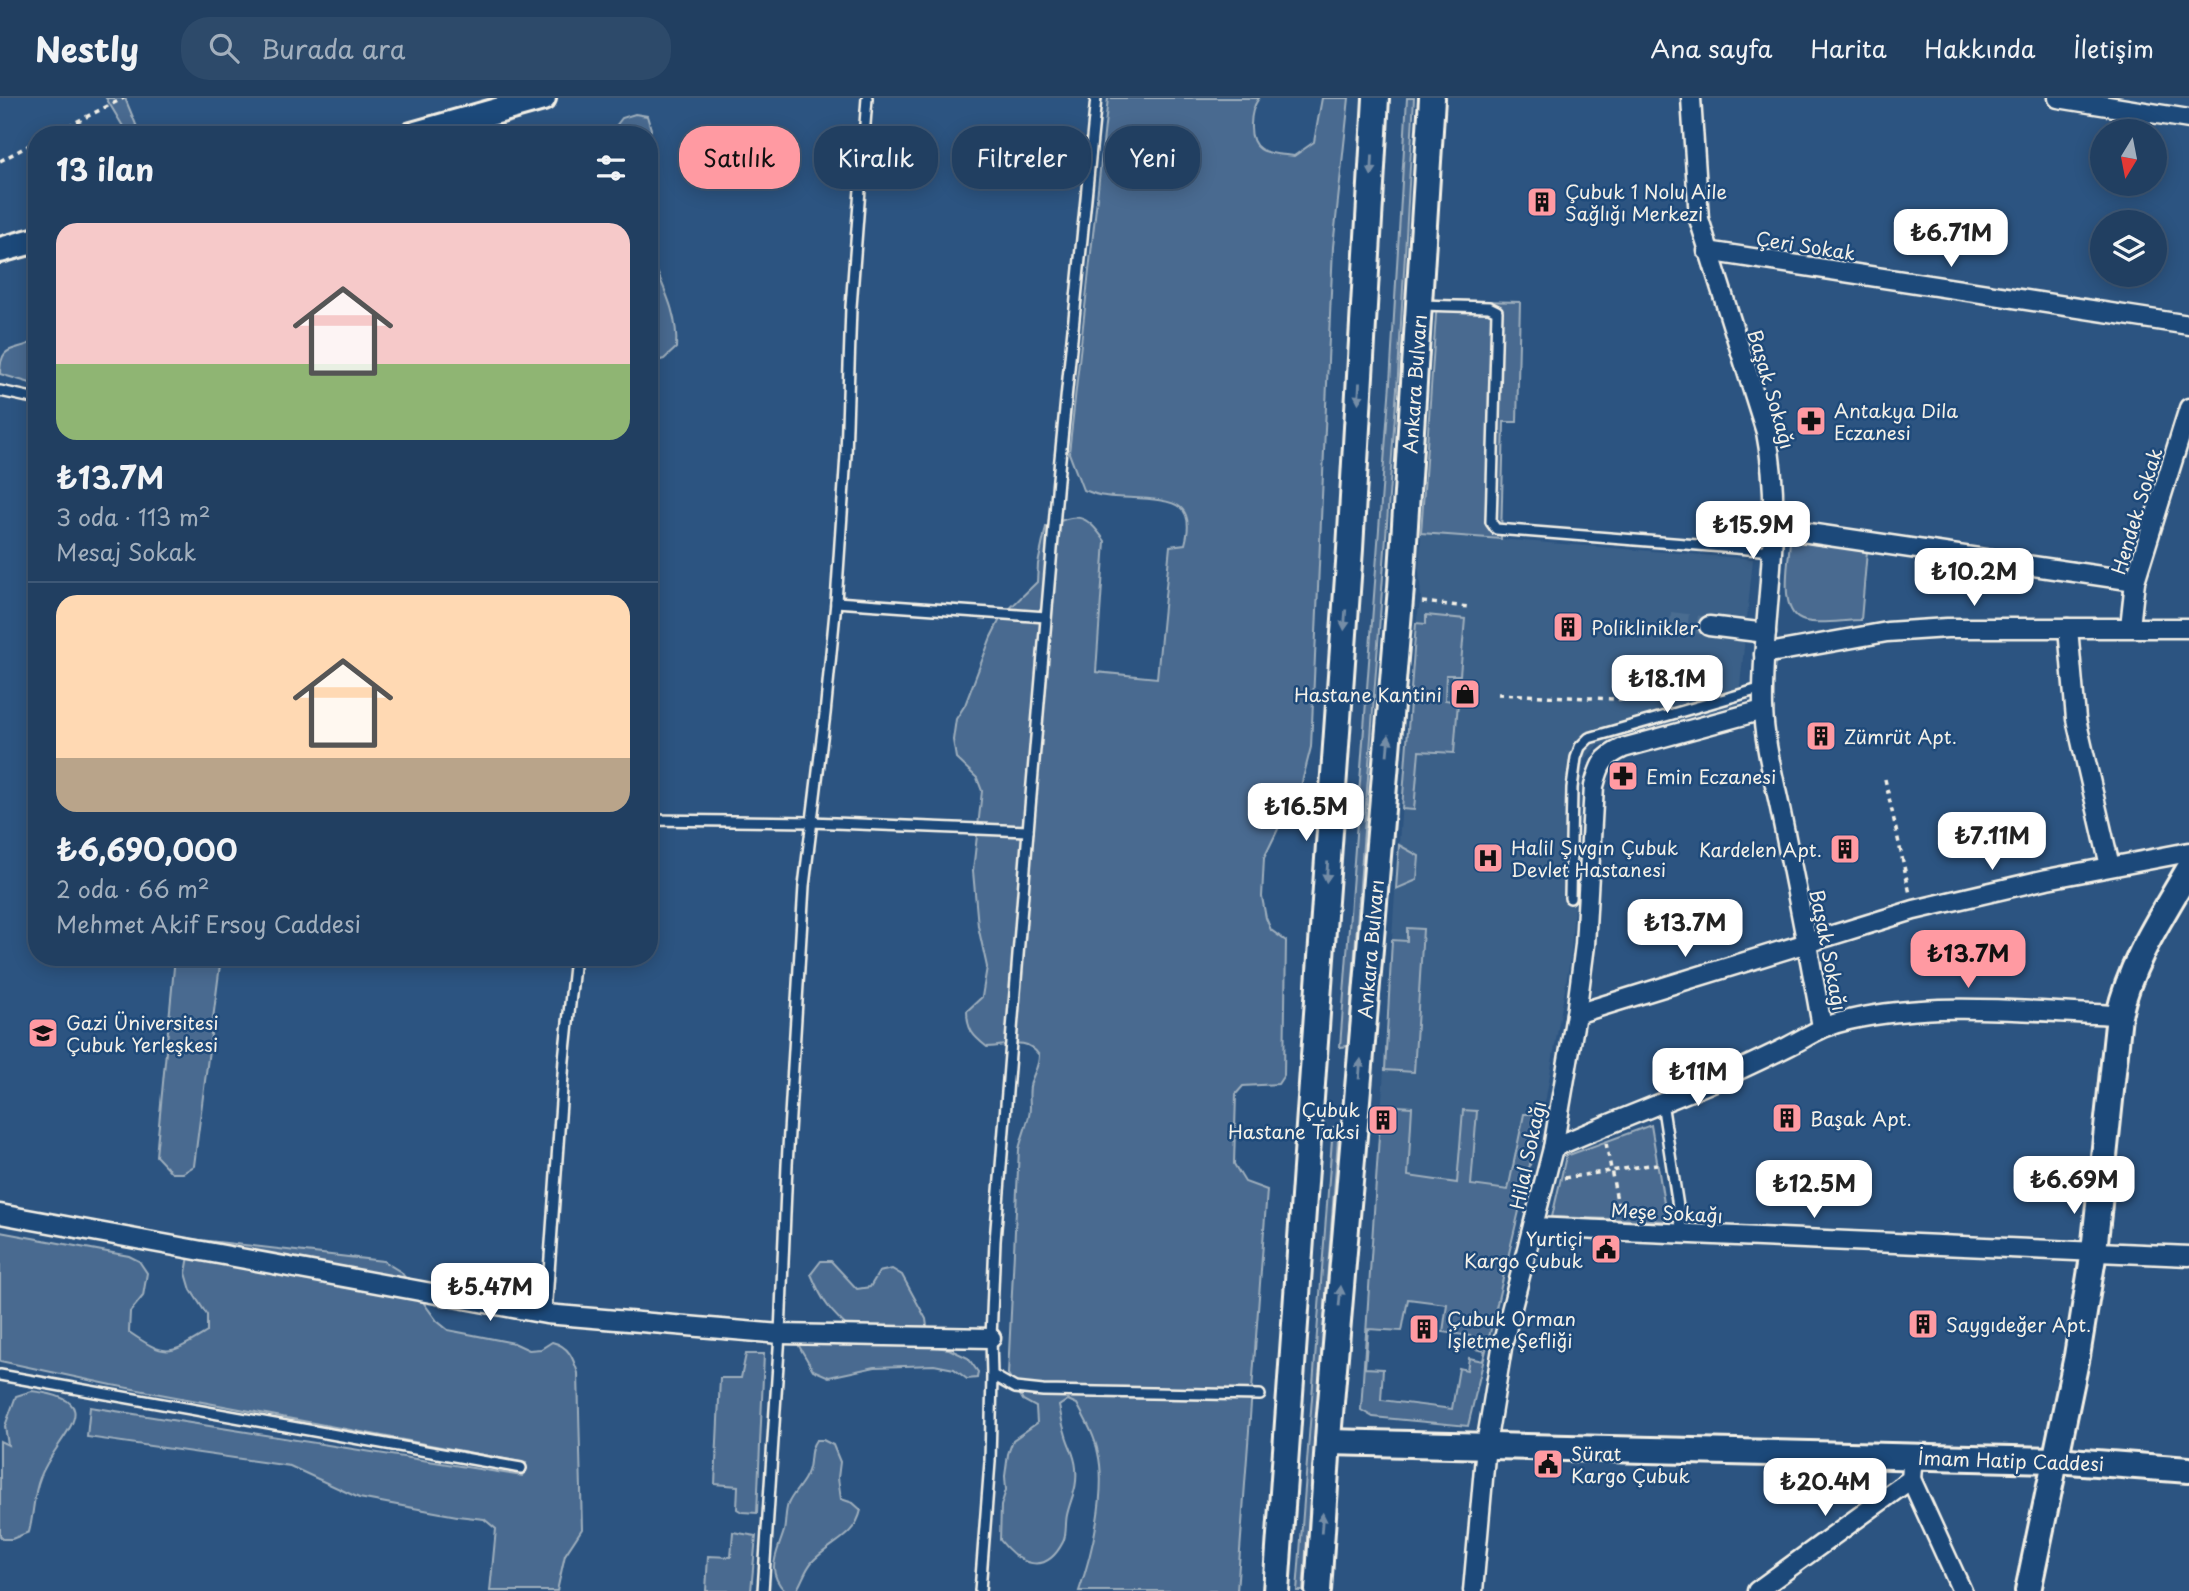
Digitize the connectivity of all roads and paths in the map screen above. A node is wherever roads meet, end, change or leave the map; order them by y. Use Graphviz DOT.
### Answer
graph roads {
  1 [pos="124,98"];
  2 [pos="543,98"];
  3 [pos="867,98"];
  4 [pos="1096,98"];
  5 [pos="1376,98"];
  6 [pos="1432,98"];
  7 [pos="1691,98"];
  8 [pos="2058,98"];
  9 [pos="2159,106"];
  10 [pos="2189,119"];
  11 [pos="68,126"];
  12 [pos="444,126"];
  13 [pos="28,146"];
  14 [pos="0,161"];
  15 [pos="28,242"];
  16 [pos="0,250"];
  17 [pos="1707,251"];
  18 [pos="1419,305"];
  19 [pos="2189,325"];
  20 [pos="0,391"];
  21 [pos="28,397"];
  22 [pos="2189,408"];
  23 [pos="1775,528"];
  24 [pos="1773,551"];
  25 [pos="2135,581"];
  26 [pos="1414,601"];
  27 [pos="836,602"];
  28 [pos="1468,607"];
  29 [pos="1046,617"];
  30 [pos="1709,626"];
  31 [pos="2130,627"];
  32 [pos="2068,628"];
  33 [pos="2189,628"];
  34 [pos="1766,634"];
  35 [pos="1764,654"];
  36 [pos="1763,688"];
  37 [pos="1498,694"];
  38 [pos="1669,701"];
  39 [pos="1763,710"];
  40 [pos="1885,779"];
  41 [pos="658,820"];
  42 [pos="811,822"];
  43 [pos="1028,831"];
  44 [pos="2189,852"];
  45 [pos="2110,866"];
  46 [pos="2189,869"];
  47 [pos="1570,898"];
  48 [pos="1914,910"];
  49 [pos="1807,942"];
  50 [pos="574,966"];
  51 [pos="1576,1014"];
  52 [pos="2119,1014"];
  53 [pos="1822,1027"];
  54 [pos="1662,1102"];
  55 [pos="1603,1125"];
  56 [pos="1553,1147"];
  57 [pos="1672,1161"];
  58 [pos="1612,1172"];
  59 [pos="1545,1181"];
  60 [pos="0,1214"];
  61 [pos="1533,1227"];
  62 [pos="1622,1231"];
  63 [pos="1682,1233"];
  64 [pos="2094,1251"];
  65 [pos="2189,1256"];
  66 [pos="545,1314"];
  67 [pos="780,1334"];
  68 [pos="991,1338"];
  69 [pos="992,1375"];
  70 [pos="0,1376"];
  71 [pos="1260,1395"];
  72 [pos="1328,1442"];
  73 [pos="1486,1445"];
  74 [pos="2056,1460"];
  75 [pos="1912,1467"];
  76 [pos="521,1468"];
  77 [pos="2189,1470"];
  78 [pos="762,1591"];
  79 [pos="980,1591"];
  80 [pos="1276,1591"];
  81 [pos="1318,1591"];
  82 [pos="1473,1591"];
  83 [pos="1757,1591"];
  84 [pos="1962,1591"];
  85 [pos="2028,1591"];
  1 -- 11 [label="path"];
  2 -- 12 [label="main road"];
  3 -- 27 [label="lane"];
  4 -- 29 [label="lane"];
  5 -- 80 [label="main road, one-way"];
  6 -- 18 [label="main road, Ankara Bulvarı"];
  7 -- 17 [label="street, Başak Sokağı"];
  8 -- 9 [label="street"];
  9 -- 10 [label="street"];
  13 -- 14 [label="path"];
  15 -- 16 [label="main road"];
  17 -- 19 [label="street, Çeri Sokak"];
  17 -- 23 [label="street, Başak Sokağı"];
  18 -- 24 [label="lane"];
  72 -- 18 [label="main road, Ankara Bulvarı, one-way"];
  20 -- 21 [label="lane"];
  22 -- 25 [label="street, Hendek Sokak"];
  23 -- 24 [label="street, Başak Sokağı"];
  23 -- 25 [label="street"];
  24 -- 34 [label="street, Başak Sokağı"];
  25 -- 31 [label="street, Hendek Sokak"];
  26 -- 28 [label="path"];
  27 -- 29 [label="lane"];
  27 -- 42 [label="lane"];
  29 -- 43 [label="lane"];
  30 -- 34 [label="street"];
  31 -- 32 [label="street"];
  31 -- 33 [label="street"];
  32 -- 35 [label="street"];
  32 -- 45 [label="street"];
  34 -- 35 [label="street, Başak Sokağı"];
  35 -- 36 [label="street, Başak Sokağı"];
  36 -- 39 [label="street, Başak Sokağı"];
  36 -- 47 [label="lane"];
  37 -- 38 [label="path"];
  39 -- 49 [label="street, Başak Sokağı"];
  39 -- 51 [label="street, Hilal Sokağı"];
  40 -- 48 [label="path"];
  41 -- 42 [label="lane"];
  42 -- 43 [label="lane"];
  42 -- 67 [label="lane"];
  43 -- 68 [label="lane"];
  44 -- 45 [label="street"];
  45 -- 48 [label="street"];
  46 -- 52 [label="main road"];
  48 -- 49 [label="street"];
  49 -- 51 [label="street"];
  49 -- 53 [label="street, Başak Sokağı"];
  50 -- 66 [label="lane"];
  51 -- 56 [label="street, Hilal Sokağı"];
  52 -- 53 [label="street"];
  52 -- 64 [label="main road"];
  53 -- 54 [label="street"];
  54 -- 55 [label="street"];
  54 -- 57 [label="lane"];
  55 -- 56 [label="street"];
  55 -- 58 [label="path"];
  56 -- 59 [label="street, Hilal Sokağı"];
  57 -- 58 [label="path"];
  57 -- 63 [label="lane"];
  58 -- 59 [label="path"];
  58 -- 62 [label="path"];
  59 -- 61 [label="street, Hilal Sokağı"];
  60 -- 66 [label="street"];
  61 -- 62 [label="street, Meşe Sokağı"];
  61 -- 73 [label="street, Hilal Sokağı"];
  62 -- 63 [label="street, Meşe Sokağı"];
  63 -- 64 [label="street, Meşe Sokağı"];
  64 -- 65 [label="street, Meşe Sokağı"];
  64 -- 74 [label="main road"];
  66 -- 67 [label="street"];
  67 -- 68 [label="street"];
  67 -- 78 [label="lane"];
  68 -- 69 [label="lane"];
  69 -- 71 [label="lane"];
  69 -- 79 [label="lane"];
  70 -- 76 [label="lane"];
  72 -- 73 [label="main road, İmam Hatip Caddesi"];
  81 -- 72 [label="main road, Ankara Bulvarı, one-way"];
  73 -- 75 [label="main road, İmam Hatip Caddesi"];
  73 -- 82 [label="street, Hilal Sokağı"];
  74 -- 75 [label="main road, İmam Hatip Caddesi"];
  74 -- 77 [label="main road, İmam Hatip Caddesi"];
  74 -- 85 [label="main road"];
  75 -- 83 [label="street"];
  75 -- 84 [label="street"];
}
